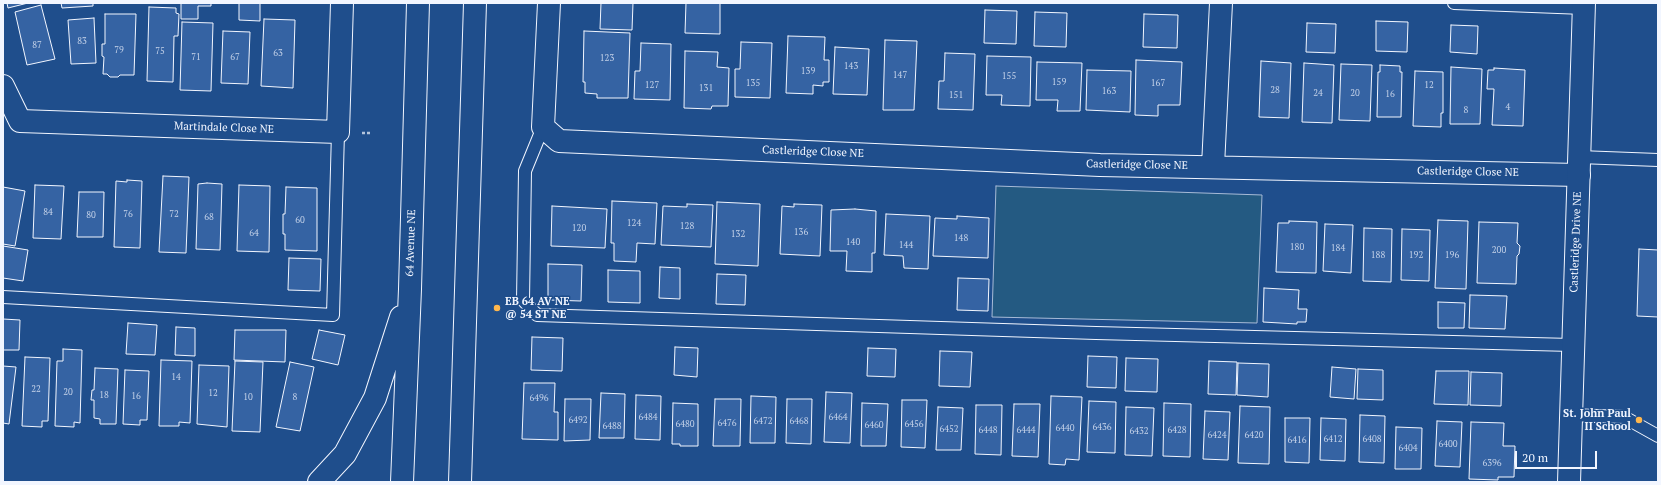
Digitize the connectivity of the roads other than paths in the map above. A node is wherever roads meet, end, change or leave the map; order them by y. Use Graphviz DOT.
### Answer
graph roads {
  1 [pos="342,3"];
  2 [pos="418,3"];
  3 [pos="475,3"];
  4 [pos="549,3"];
  5 [pos="1221,3"];
  6 [pos="1454,3"];
  7 [pos="1584,5"];
  8 [pos="3,86"];
  9 [pos="543,127"];
  10 [pos="338,132"];
  11 [pos="1658,160"];
  12 [pos="1212,166"];
  13 [pos="1579,166"];
  14 [pos="410,289"];
  15 [pos="3,297"];
  16 [pos="1572,345"];
  17 [pos="1570,415"];
  18 [pos="1658,436"];
  19 [pos="319,482"];
  20 [pos="402,482"];
  21 [pos="460,482"];
  22 [pos="1569,482"];
  1 -- 10 [label="street"];
  2 -- 14 [label="street, 64 Avenue NE"];
  3 -- 21 [label="street"];
  4 -- 9 [label="street"];
  5 -- 12 [label="street"];
  6 -- 7 [label="lane"];
  7 -- 13 [label="street, Castleridge Drive NE"];
  8 -- 10 [label="street, Martindale Close NE"];
  9 -- 12 [label="street, Castleridge Close NE"];
  9 -- 16 [label="lane"];
  10 -- 15 [label="lane"];
  11 -- 13 [label="lane"];
  12 -- 13 [label="street, Castleridge Close NE"];
  13 -- 16 [label="street, Castleridge Drive NE"];
  14 -- 19 [label="street"];
  14 -- 20 [label="street, 64 Avenue NE"];
  16 -- 17 [label="street, Castleridge Drive NE"];
  17 -- 18 [label="lane"];
  17 -- 22 [label="street, Castleridge Drive NE"];
}
